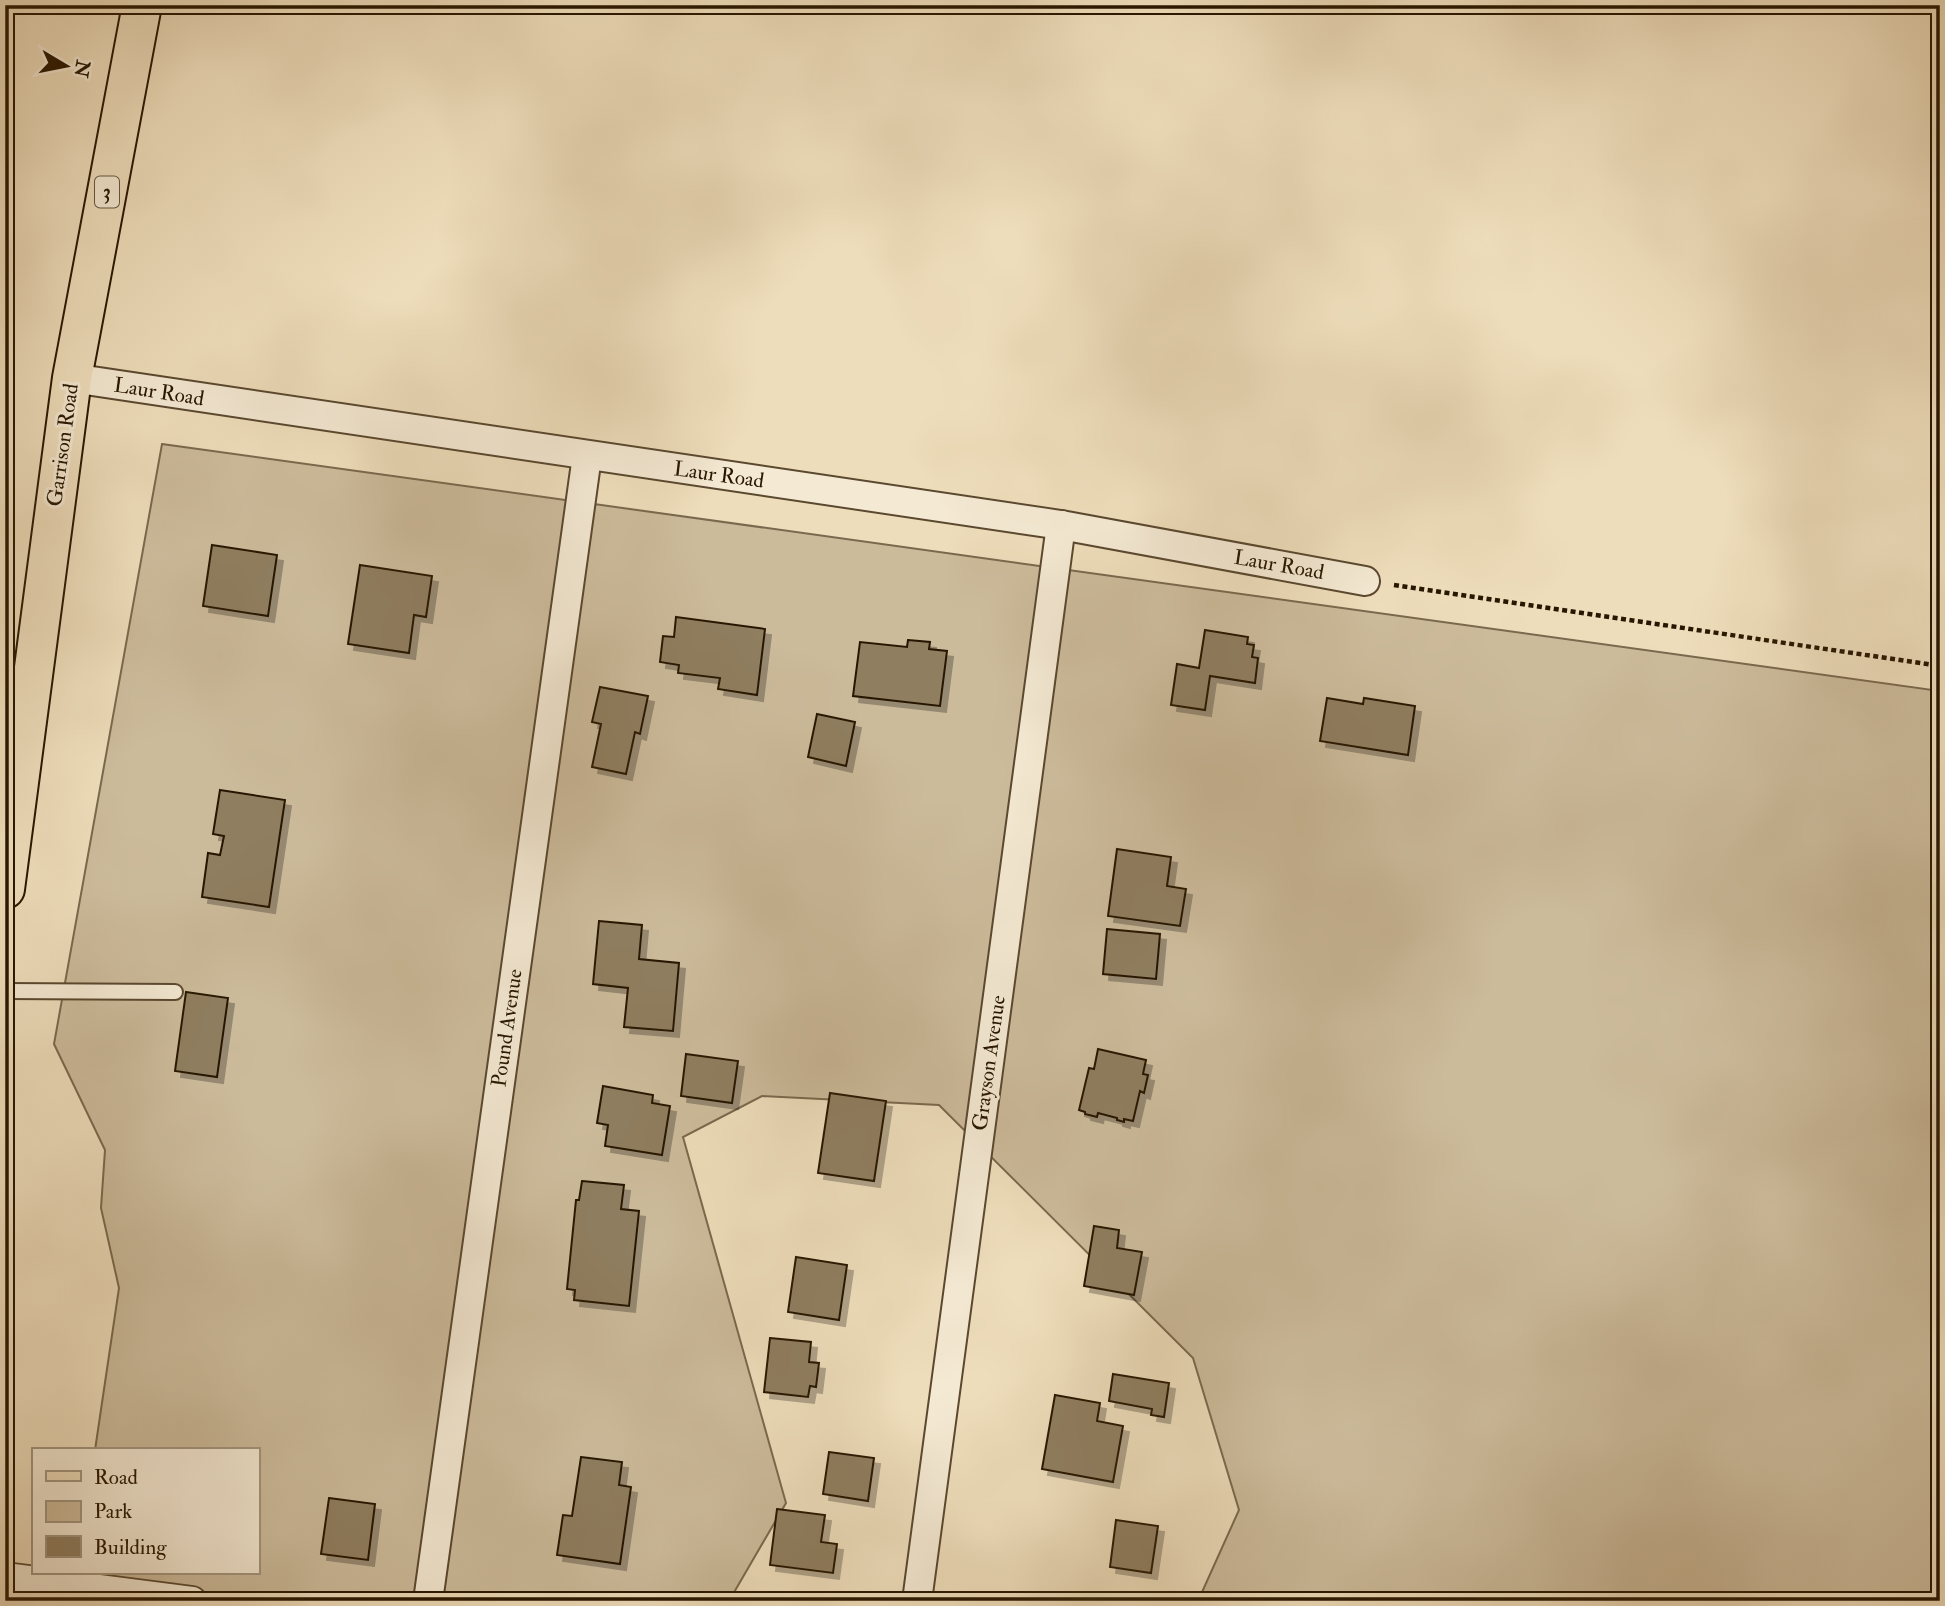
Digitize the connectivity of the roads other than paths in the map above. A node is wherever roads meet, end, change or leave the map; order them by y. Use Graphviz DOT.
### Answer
graph roads {
  1 [pos="142,5"];
  2 [pos="72,379"];
  3 [pos="587,456"];
  4 [pos="1061,525"];
  5 [pos="1365,581"];
  6 [pos="5,889"];
  7 [pos="5,991"];
  8 [pos="175,992"];
  9 [pos="5,1577"];
  10 [pos="192,1601"];
  11 [pos="428,1601"];
  12 [pos="917,1601"];
  1 -- 2 [label="main road, Garrison Road / 3"];
  2 -- 3 [label="street, Laur Road"];
  2 -- 6 [label="main road, Garrison Road / 3"];
  3 -- 4 [label="street, Laur Road"];
  3 -- 11 [label="street, Pound Avenue"];
  4 -- 5 [label="street, Laur Road"];
  4 -- 12 [label="street, Grayson Avenue"];
  7 -- 8 [label="lane"];
  9 -- 10 [label="street"];
}
